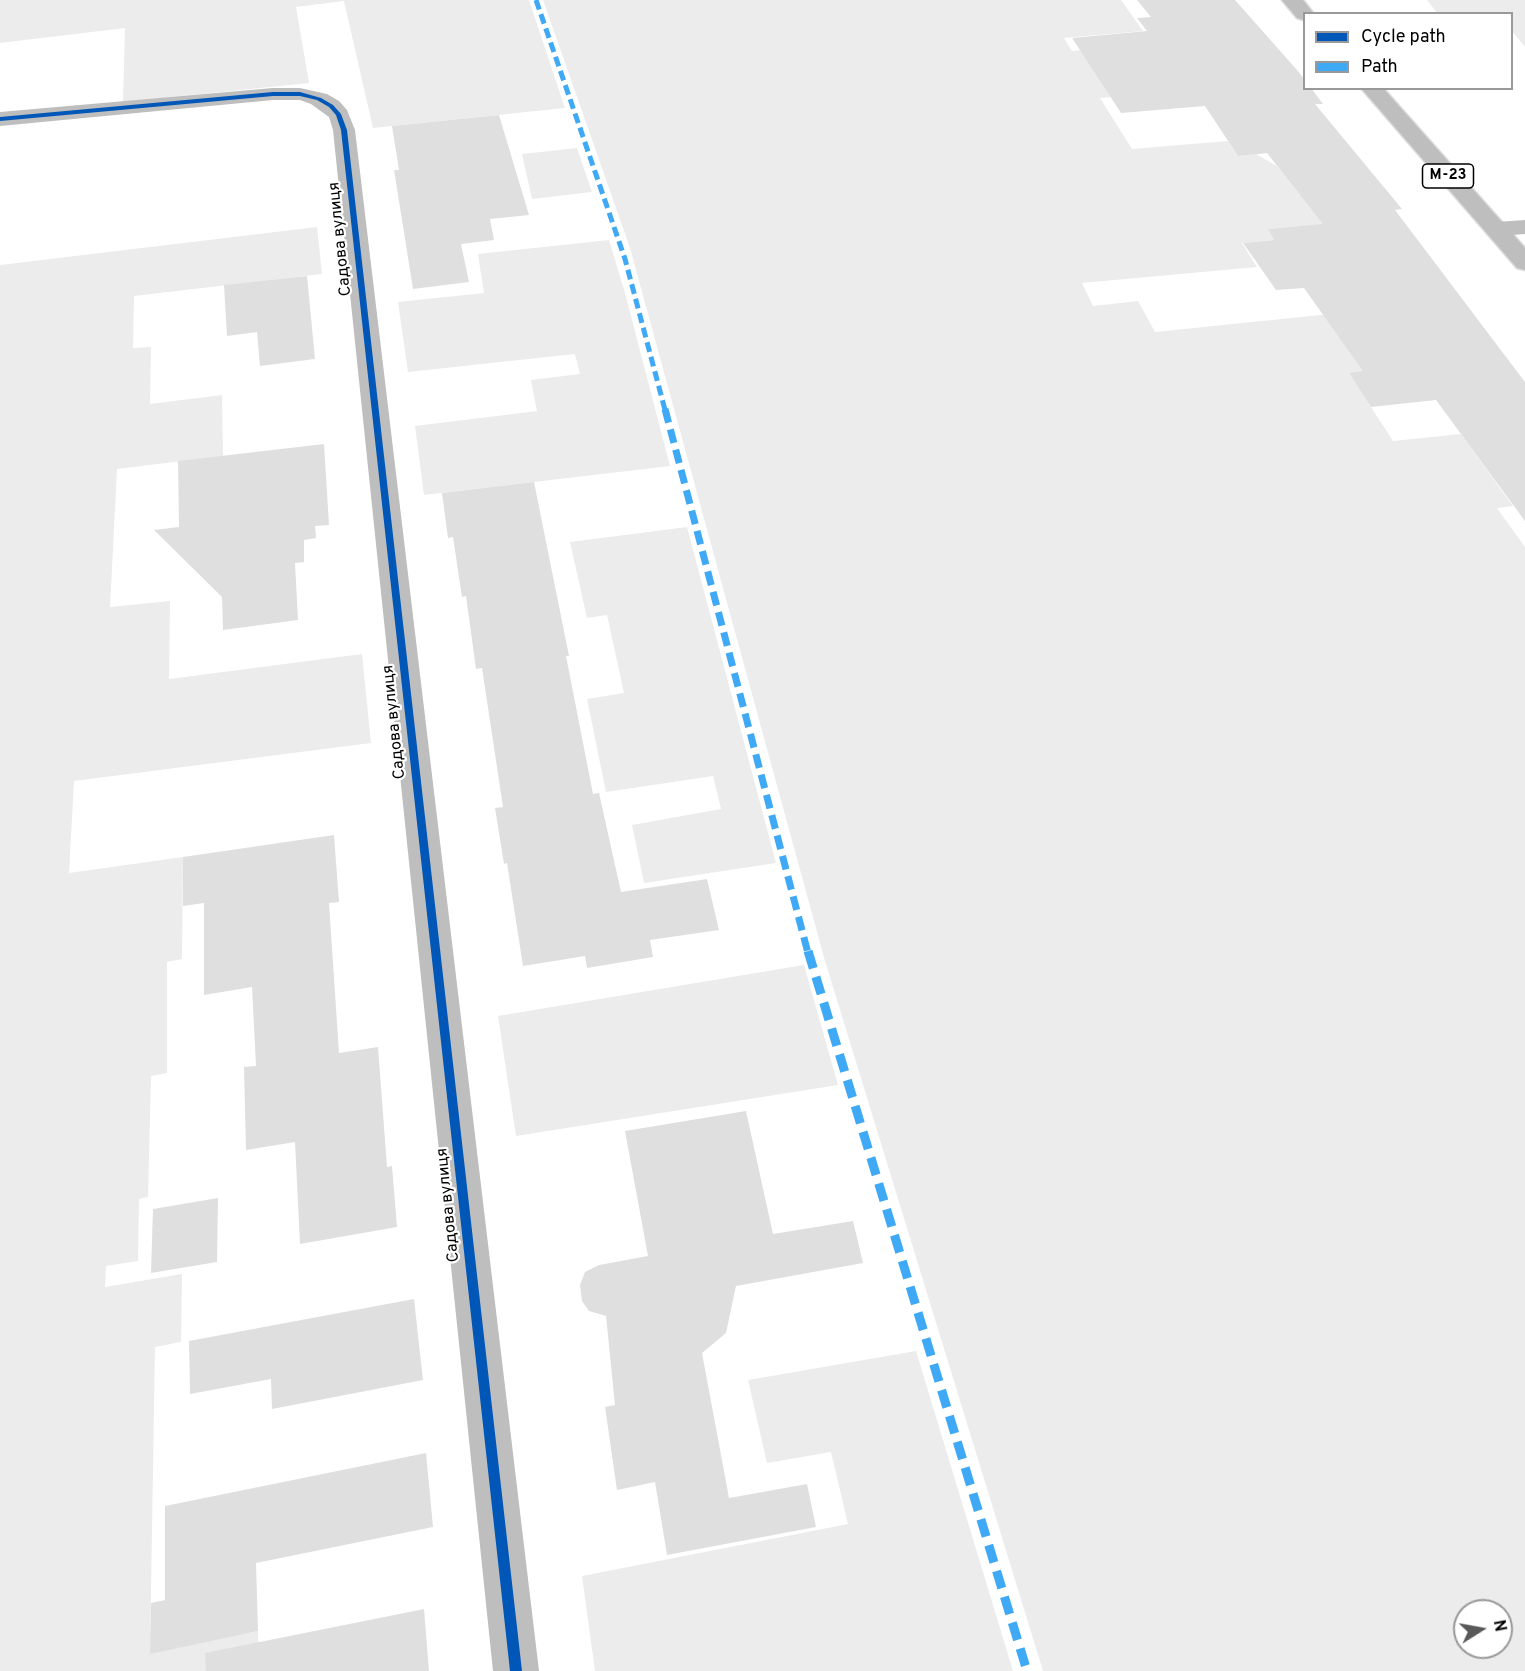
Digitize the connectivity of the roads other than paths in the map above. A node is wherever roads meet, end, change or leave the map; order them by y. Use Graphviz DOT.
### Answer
graph roads {
  1 [pos="1292,0"];
  2 [pos="1303,12"];
  3 [pos="1373,90"];
  4 [pos="0,119"];
  5 [pos="1525,227"];
  6 [pos="1496,229"];
  7 [pos="1525,262"];
  8 [pos="516,1671"];
  1 -- 2 [label="main road"];
  3 -- 6 [label="main road, М-23"];
  4 -- 8 [label="main road, Садова вулиця"];
  5 -- 6 [label="main road"];
  6 -- 7 [label="main road, М-23"];
}
